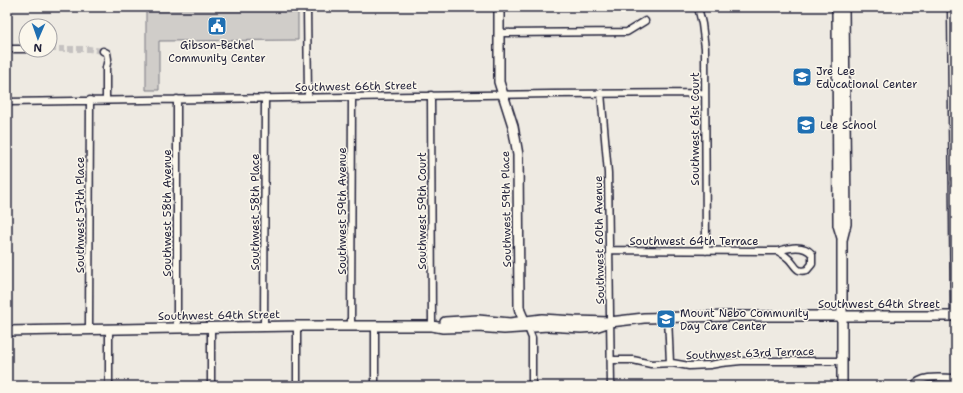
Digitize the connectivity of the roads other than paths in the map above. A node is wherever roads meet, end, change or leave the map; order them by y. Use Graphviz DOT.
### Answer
graph roads {
  1 [pos="307,7"];
  2 [pos="499,7"];
  3 [pos="698,7"];
  4 [pos="837,7"];
  5 [pos="844,7"];
  6 [pos="951,7"];
  7 [pos="645,22"];
  8 [pos="499,33"];
  9 [pos="7,49"];
  10 [pos="18,49"];
  11 [pos="103,51"];
  12 [pos="954,88"];
  13 [pos="600,93"];
  14 [pos="705,93"];
  15 [pos="503,94"];
  16 [pos="431,95"];
  17 [pos="352,96"];
  18 [pos="308,97"];
  19 [pos="265,98"];
  20 [pos="177,99"];
  21 [pos="90,100"];
  22 [pos="106,100"];
  23 [pos="7,102"];
  24 [pos="842,240"];
  25 [pos="609,250"];
  26 [pos="706,251"];
  27 [pos="778,251"];
  28 [pos="842,316"];
  29 [pos="955,316"];
  30 [pos="668,317"];
  31 [pos="610,322"];
  32 [pos="526,324"];
  33 [pos="297,326"];
  34 [pos="351,326"];
  35 [pos="376,326"];
  36 [pos="432,326"];
  37 [pos="264,327"];
  38 [pos="177,328"];
  39 [pos="211,328"];
  40 [pos="89,329"];
  41 [pos="109,329"];
  42 [pos="7,331"];
  43 [pos="610,360"];
  44 [pos="842,361"];
  45 [pos="670,363"];
  46 [pos="956,378"];
  47 [pos="913,385"];
  48 [pos="109,386"];
  49 [pos="211,386"];
  50 [pos="297,386"];
  51 [pos="376,386"];
  52 [pos="532,386"];
  53 [pos="611,386"];
  54 [pos="842,386"];
  1 -- 18 [label="street"];
  2 -- 8 [label="street, Southwest 59th Place"];
  3 -- 14 [label="street, Southwest 61st Court"];
  4 -- 24 [label="street"];
  5 -- 24 [label="street"];
  6 -- 12 [label="street"];
  7 -- 8 [label="street"];
  8 -- 15 [label="street, Southwest 59th Place"];
  9 -- 10 [label="street"];
  11 -- 22 [label="street"];
  12 -- 29 [label="street"];
  13 -- 14 [label="street, Southwest 66th Street"];
  13 -- 15 [label="street, Southwest 66th Street"];
  13 -- 25 [label="street, Southwest 60th Avenue"];
  14 -- 26 [label="street, Southwest 61st Court"];
  15 -- 16 [label="street, Southwest 66th Street"];
  15 -- 32 [label="street, Southwest 59th Place"];
  16 -- 17 [label="street, Southwest 66th Street"];
  16 -- 36 [label="street, Southwest 59th Court"];
  17 -- 18 [label="street, Southwest 66th Street"];
  17 -- 34 [label="street, Southwest 59th Avenue"];
  18 -- 19 [label="street, Southwest 66th Street"];
  19 -- 20 [label="street, Southwest 66th Street"];
  19 -- 37 [label="street, Southwest 58th Place"];
  20 -- 22 [label="street, Southwest 66th Street"];
  20 -- 38 [label="street, Southwest 58th Avenue"];
  21 -- 22 [label="street, Southwest 66th Street"];
  21 -- 23 [label="street, Southwest 66th Street"];
  21 -- 40 [label="street, Southwest 57th Place"];
  24 -- 28 [label="street"];
  25 -- 26 [label="street, Southwest 64th Terrace"];
  25 -- 31 [label="street, Southwest 60th Avenue"];
  26 -- 27 [label="street, Southwest 64th Terrace"];
  27 -- 27 [label="street, Southwest 64th Terrace"];
  28 -- 29 [label="street, Southwest 64th Street"];
  28 -- 30 [label="street, Southwest 64th Street"];
  28 -- 44 [label="street"];
  30 -- 31 [label="street, Southwest 64th Street"];
  30 -- 45 [label="street"];
  31 -- 32 [label="street, Southwest 64th Street"];
  31 -- 43 [label="street, Southwest 60th Avenue"];
  32 -- 36 [label="street, Southwest 64th Street"];
  32 -- 52 [label="street, Southwest 59th Place"];
  33 -- 34 [label="street, Southwest 64th Street"];
  33 -- 37 [label="street, Southwest 64th Street"];
  33 -- 50 [label="street"];
  34 -- 35 [label="street, Southwest 64th Street"];
  35 -- 36 [label="street, Southwest 64th Street"];
  35 -- 51 [label="street"];
  37 -- 39 [label="street, Southwest 64th Street"];
  38 -- 39 [label="street, Southwest 64th Street"];
  38 -- 41 [label="street, Southwest 64th Street"];
  39 -- 49 [label="street"];
  40 -- 41 [label="street, Southwest 64th Street"];
  40 -- 42 [label="street, Southwest 64th Street"];
  41 -- 48 [label="street"];
  43 -- 45 [label="street, Southwest 63rd Terrace"];
  43 -- 53 [label="street, Southwest 60th Avenue"];
  44 -- 45 [label="street, Southwest 63rd Terrace"];
  44 -- 54 [label="street"];
  46 -- 47 [label="street"];
}
